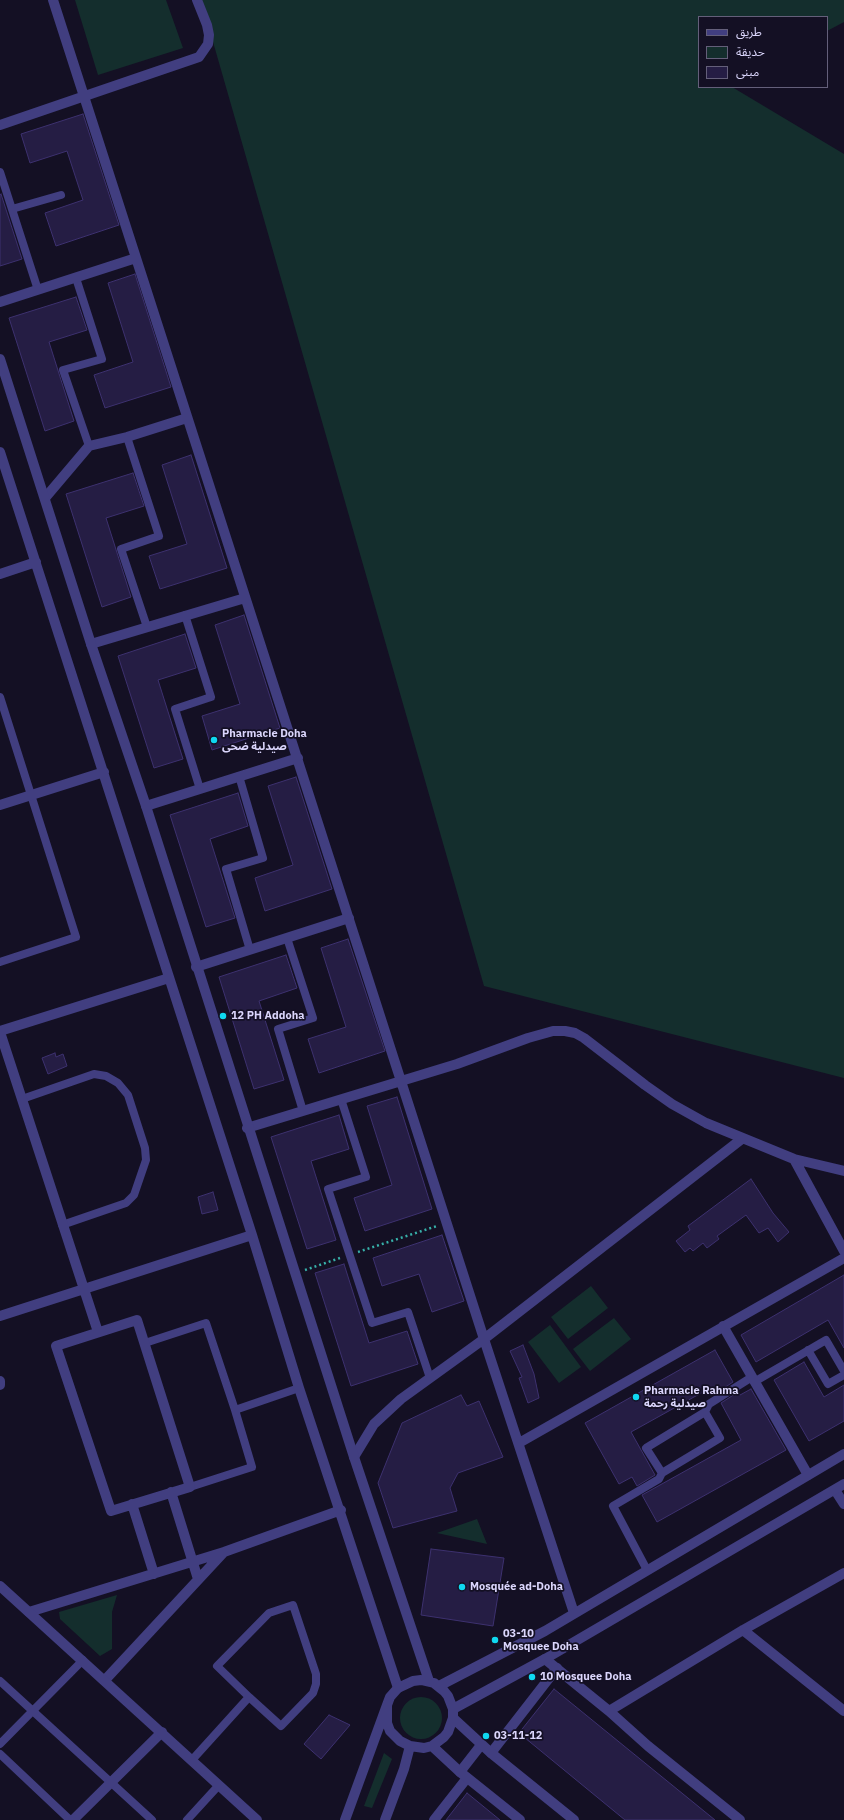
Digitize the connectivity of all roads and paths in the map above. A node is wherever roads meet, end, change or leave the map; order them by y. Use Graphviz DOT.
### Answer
graph roads {
  1 [pos="53,0"];
  2 [pos="196,0"];
  3 [pos="85,97"];
  4 [pos="0,125"];
  5 [pos="0,172"];
  6 [pos="61,195"];
  7 [pos="12,209"];
  8 [pos="136,258"];
  9 [pos="76,278"];
  10 [pos="38,290"];
  11 [pos="0,302"];
  12 [pos="0,359"];
  13 [pos="187,418"];
  14 [pos="127,437"];
  15 [pos="89,446"];
  16 [pos="0,452"];
  17 [pos="45,498"];
  18 [pos="36,562"];
  19 [pos="0,574"];
  20 [pos="245,598"];
  21 [pos="185,615"];
  22 [pos="147,627"];
  23 [pos="91,644"];
  24 [pos="0,697"];
  25 [pos="298,758"];
  26 [pos="104,772"];
  27 [pos="240,776"];
  28 [pos="200,789"];
  29 [pos="31,796"];
  30 [pos="0,806"];
  31 [pos="146,806"];
  32 [pos="349,918"];
  33 [pos="287,938"];
  34 [pos="250,950"];
  35 [pos="0,962"];
  36 [pos="196,967"];
  37 [pos="169,978"];
  38 [pos="0,1032"];
  39 [pos="402,1080"];
  40 [pos="22,1099"];
  41 [pos="341,1099"];
  42 [pos="303,1111"];
  43 [pos="248,1128"];
  44 [pos="743,1138"];
  45 [pos="794,1159"];
  46 [pos="844,1171"];
  47 [pos="447,1223"];
  48 [pos="62,1225"];
  49 [pos="252,1236"];
  50 [pos="844,1251"];
  51 [pos="350,1255"];
  52 [pos="844,1258"];
  53 [pos="295,1273"];
  54 [pos="84,1289"];
  55 [pos="0,1316"];
  56 [pos="723,1326"];
  57 [pos="98,1332"];
  58 [pos="484,1339"];
  59 [pos="145,1343"];
  60 [pos="808,1350"];
  61 [pos="844,1371"];
  62 [pos="844,1375"];
  63 [pos="430,1378"];
  64 [pos="753,1379"];
  65 [pos="0,1381"];
  66 [pos="0,1385"];
  67 [pos="299,1388"];
  68 [pos="235,1410"];
  69 [pos="705,1412"];
  70 [pos="519,1443"];
  71 [pos="844,1454"];
  72 [pos="354,1457"];
  73 [pos="662,1473"];
  74 [pos="808,1475"];
  75 [pos="190,1487"];
  76 [pos="840,1487"];
  77 [pos="171,1492"];
  78 [pos="132,1504"];
  79 [pos="844,1504"];
  80 [pos="341,1510"];
  81 [pos="224,1552"];
  82 [pos="193,1562"];
  83 [pos="647,1570"];
  84 [pos="844,1573"];
  85 [pos="154,1574"];
  86 [pos="198,1579"];
  87 [pos="0,1586"];
  88 [pos="29,1612"];
  89 [pos="574,1613"];
  90 [pos="743,1630"];
  91 [pos="545,1659"];
  92 [pos="83,1660"];
  93 [pos="557,1668"];
  94 [pos="0,1680"];
  95 [pos="105,1680"];
  96 [pos="429,1681"];
  97 [pos="439,1686"];
  98 [pos="398,1688"];
  99 [pos="249,1697"];
  100 [pos="387,1705"];
  101 [pos="33,1711"];
  102 [pos="609,1711"];
  103 [pos="844,1711"];
  104 [pos="453,1714"];
  105 [pos="162,1732"];
  106 [pos="0,1744"];
  107 [pos="481,1745"];
  108 [pos="410,1746"];
  109 [pos="432,1746"];
  110 [pos="491,1753"];
  111 [pos="0,1754"];
  112 [pos="192,1760"];
  113 [pos="464,1774"];
  114 [pos="111,1783"];
  115 [pos="219,1785"];
  116 [pos="72,1820"];
  117 [pos="152,1820"];
  118 [pos="187,1820"];
  119 [pos="257,1820"];
  120 [pos="346,1820"];
  121 [pos="385,1820"];
  122 [pos="434,1820"];
  123 [pos="520,1820"];
  124 [pos="574,1820"];
  125 [pos="740,1820"];
  1 -- 3 [label="street"];
  2 -- 3 [label="street"];
  3 -- 4 [label="street"];
  3 -- 8 [label="street"];
  5 -- 7 [label="lane"];
  6 -- 7 [label="lane"];
  7 -- 10 [label="lane"];
  8 -- 9 [label="street"];
  8 -- 13 [label="street"];
  9 -- 10 [label="street"];
  9 -- 15 [label="lane"];
  10 -- 11 [label="street"];
  12 -- 17 [label="street"];
  13 -- 14 [label="street"];
  13 -- 20 [label="street"];
  14 -- 15 [label="street"];
  14 -- 22 [label="lane"];
  15 -- 17 [label="street"];
  16 -- 18 [label="street"];
  17 -- 23 [label="street"];
  18 -- 19 [label="street"];
  18 -- 26 [label="street"];
  20 -- 21 [label="street"];
  20 -- 25 [label="street"];
  21 -- 22 [label="street"];
  21 -- 28 [label="lane"];
  22 -- 23 [label="street"];
  23 -- 31 [label="street"];
  24 -- 29 [label="lane"];
  25 -- 27 [label="street"];
  25 -- 32 [label="street"];
  26 -- 29 [label="street"];
  26 -- 37 [label="street"];
  27 -- 28 [label="street"];
  27 -- 34 [label="lane"];
  28 -- 31 [label="street"];
  29 -- 30 [label="street"];
  29 -- 35 [label="lane"];
  31 -- 36 [label="street"];
  32 -- 33 [label="street"];
  32 -- 39 [label="street"];
  33 -- 34 [label="street"];
  33 -- 42 [label="lane"];
  34 -- 36 [label="street"];
  36 -- 43 [label="street"];
  37 -- 38 [label="street"];
  37 -- 49 [label="street"];
  38 -- 40 [label="street"];
  39 -- 41 [label="street"];
  39 -- 44 [label="street"];
  39 -- 47 [label="street"];
  40 -- 48 [label="street"];
  40 -- 48 [label="lane"];
  41 -- 42 [label="street"];
  41 -- 51 [label="lane"];
  42 -- 43 [label="street"];
  43 -- 53 [label="street"];
  44 -- 45 [label="street"];
  44 -- 58 [label="street"];
  45 -- 46 [label="street"];
  45 -- 50 [label="street"];
  47 -- 51 [label="path"];
  47 -- 58 [label="street"];
  48 -- 54 [label="street"];
  49 -- 54 [label="street"];
  49 -- 67 [label="street"];
  51 -- 53 [label="path"];
  51 -- 63 [label="lane"];
  52 -- 56 [label="street"];
  53 -- 72 [label="street"];
  54 -- 55 [label="street"];
  54 -- 57 [label="street"];
  56 -- 64 [label="street"];
  56 -- 70 [label="street"];
  57 -- 59 [label="street"];
  57 -- 78 [label="street"];
  58 -- 63 [label="street"];
  58 -- 70 [label="street"];
  59 -- 68 [label="lane"];
  59 -- 75 [label="street"];
  60 -- 61 [label="lane"];
  60 -- 62 [label="lane"];
  60 -- 64 [label="lane"];
  63 -- 72 [label="street"];
  64 -- 69 [label="lane"];
  64 -- 74 [label="street"];
  65 -- 66 [label="street"];
  67 -- 68 [label="lane"];
  67 -- 80 [label="street"];
  68 -- 75 [label="lane"];
  69 -- 73 [label="lane"];
  69 -- 73 [label="lane"];
  70 -- 89 [label="street"];
  71 -- 74 [label="street"];
  72 -- 96 [label="street"];
  73 -- 83 [label="lane"];
  74 -- 83 [label="street"];
  75 -- 77 [label="street"];
  76 -- 79 [label="street"];
  76 -- 91 [label="street"];
  77 -- 78 [label="street"];
  77 -- 82 [label="street"];
  78 -- 85 [label="street"];
  80 -- 81 [label="street"];
  80 -- 98 [label="street"];
  81 -- 82 [label="street"];
  81 -- 86 [label="street"];
  82 -- 85 [label="street"];
  82 -- 86 [label="street"];
  83 -- 89 [label="street"];
  84 -- 90 [label="street"];
  85 -- 88 [label="street"];
  86 -- 95 [label="street"];
  87 -- 88 [label="street"];
  88 -- 92 [label="street"];
  89 -- 97 [label="street"];
  90 -- 102 [label="street"];
  90 -- 103 [label="street"];
  91 -- 93 [label="street"];
  91 -- 104 [label="street"];
  92 -- 95 [label="street"];
  92 -- 101 [label="lane"];
  93 -- 102 [label="street"];
  93 -- 110 [label="street"];
  94 -- 101 [label="lane"];
  95 -- 105 [label="street"];
  96 -- 97 [label="street"];
  96 -- 98 [label="street"];
  97 -- 104 [label="street"];
  98 -- 100 [label="street"];
  99 -- 99 [label="lane"];
  99 -- 112 [label="lane"];
  100 -- 108 [label="street"];
  100 -- 120 [label="street"];
  101 -- 106 [label="lane"];
  101 -- 114 [label="lane"];
  102 -- 125 [label="street"];
  104 -- 107 [label="street"];
  104 -- 109 [label="street"];
  105 -- 112 [label="street"];
  105 -- 114 [label="street"];
  107 -- 110 [label="street"];
  107 -- 113 [label="street"];
  108 -- 109 [label="street"];
  108 -- 121 [label="street"];
  109 -- 113 [label="street"];
  110 -- 124 [label="street"];
  111 -- 116 [label="lane"];
  112 -- 115 [label="street"];
  113 -- 122 [label="street"];
  113 -- 123 [label="street"];
  114 -- 116 [label="street"];
  114 -- 117 [label="lane"];
  115 -- 118 [label="lane"];
  115 -- 119 [label="street"];
}
